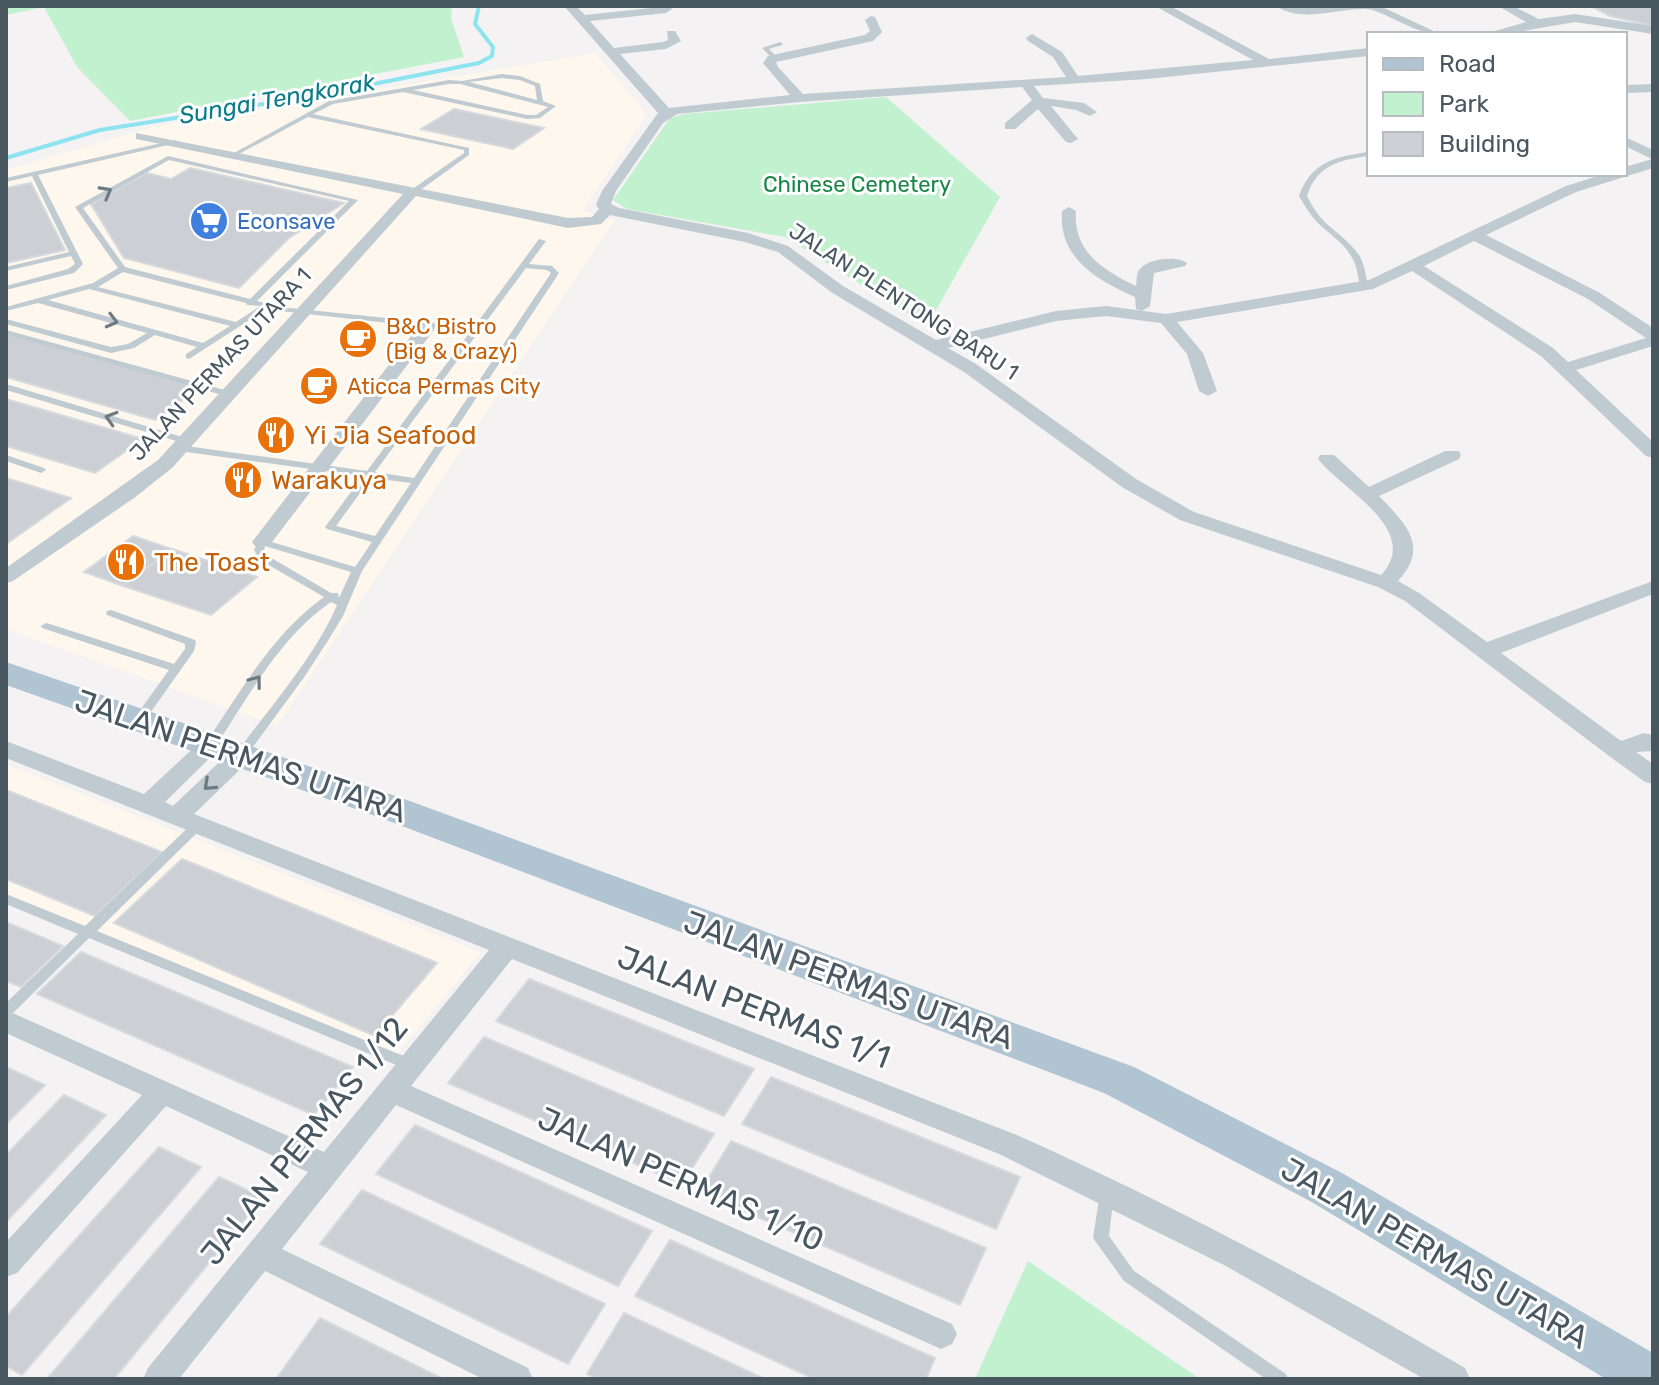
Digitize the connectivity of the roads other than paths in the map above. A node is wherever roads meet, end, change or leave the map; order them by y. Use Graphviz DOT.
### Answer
graph roads {
  1 [pos="570,6"];
  2 [pos="1161,6"];
  3 [pos="1282,6"];
  4 [pos="1360,6"];
  5 [pos="1370,6"];
  6 [pos="1504,6"];
  7 [pos="666,9"];
  8 [pos="581,19"];
  9 [pos="871,20"];
  10 [pos="1537,23"];
  11 [pos="1653,30"];
  12 [pos="1429,32"];
  13 [pos="1499,32"];
  14 [pos="671,34"];
  15 [pos="1032,38"];
  16 [pos="780,44"];
  17 [pos="610,52"];
  18 [pos="1367,52"];
  19 [pos="774,57"];
  20 [pos="1268,63"];
  21 [pos="1073,80"];
  22 [pos="460,82"];
  23 [pos="1025,83"];
  24 [pos="1653,88"];
  25 [pos="1627,89"];
  26 [pos="404,90"];
  27 [pos="800,98"];
  28 [pos="540,101"];
  29 [pos="1039,101"];
  30 [pos="1090,112"];
  31 [pos="666,113"];
  32 [pos="307,115"];
  33 [pos="1010,126"];
  34 [pos="141,136"];
  35 [pos="1071,139"];
  36 [pos="175,142"];
  37 [pos="1627,142"];
  38 [pos="235,154"];
  39 [pos="1367,154"];
  40 [pos="1653,155"];
  41 [pos="1653,163"];
  42 [pos="1627,171"];
  43 [pos="35,175"];
  44 [pos="1613,176"];
  45 [pos="6,180"];
  46 [pos="412,192"];
  47 [pos="607,210"];
  48 [pos="1069,211"];
  49 [pos="1474,235"];
  50 [pos="542,241"];
  51 [pos="73,253"];
  52 [pos="1179,263"];
  53 [pos="524,266"];
  54 [pos="1414,266"];
  55 [pos="6,269"];
  56 [pos="122,269"];
  57 [pos="89,287"];
  58 [pos="1364,287"];
  59 [pos="6,288"];
  60 [pos="1145,296"];
  61 [pos="37,300"];
  62 [pos="250,303"];
  63 [pos="265,307"];
  64 [pos="6,309"];
  65 [pos="303,312"];
  66 [pos="1136,313"];
  67 [pos="1166,319"];
  68 [pos="6,321"];
  69 [pos="236,325"];
  70 [pos="428,326"];
  71 [pos="477,330"];
  72 [pos="6,332"];
  73 [pos="154,332"];
  74 [pos="1653,338"];
  75 [pos="204,346"];
  76 [pos="935,346"];
  77 [pos="189,356"];
  78 [pos="1566,368"];
  79 [pos="6,387"];
  80 [pos="1208,391"];
  81 [pos="229,394"];
  82 [pos="183,444"];
  83 [pos="1653,452"];
  84 [pos="1452,455"];
  85 [pos="6,458"];
  86 [pos="1327,459"];
  87 [pos="319,467"];
  88 [pos="41,470"];
  89 [pos="369,474"];
  90 [pos="416,481"];
  91 [pos="1367,495"];
  92 [pos="377,540"];
  93 [pos="262,542"];
  94 [pos="357,571"];
  95 [pos="6,577"];
  96 [pos="1385,583"];
  97 [pos="1653,587"];
  98 [pos="344,590"];
  99 [pos="330,598"];
  100 [pos="343,604"];
  101 [pos="111,613"];
  102 [pos="46,626"];
  103 [pos="1485,651"];
  104 [pos="176,668"];
  105 [pos="6,673"];
  106 [pos="139,720"];
  107 [pos="1653,743"];
  108 [pos="6,749"];
  109 [pos="225,750"];
  110 [pos="1617,750"];
  111 [pos="1653,776"];
  112 [pos="149,804"];
  113 [pos="188,819"];
  114 [pos="6,899"];
  115 [pos="87,932"];
  116 [pos="506,948"];
  117 [pos="7,1020"];
  118 [pos="412,1065"];
  119 [pos="391,1090"];
  120 [pos="162,1092"];
  121 [pos="328,1167"];
  122 [pos="1108,1188"];
  123 [pos="259,1253"];
  124 [pos="6,1263"];
  125 [pos="941,1334"];
  126 [pos="159,1379"];
  127 [pos="517,1379"];
  128 [pos="1280,1379"];
  129 [pos="1454,1379"];
  130 [pos="1650,1379"];
  1 -- 8 [label="street"];
  2 -- 20 [label="street"];
  3 -- 4 [label="street"];
  5 -- 12 [label="street"];
  6 -- 10 [label="street"];
  7 -- 8 [label="street"];
  8 -- 17 [label="street"];
  9 -- 19 [label="street"];
  10 -- 11 [label="street"];
  10 -- 13 [label="street"];
  14 -- 17 [label="street"];
  15 -- 21 [label="street"];
  16 -- 19 [label="lane"];
  17 -- 31 [label="street"];
  18 -- 20 [label="street"];
  19 -- 27 [label="street"];
  20 -- 21 [label="street"];
  21 -- 23 [label="street"];
  22 -- 26 [label="lane"];
  22 -- 28 [label="lane"];
  22 -- 28 [label="lane"];
  23 -- 27 [label="street"];
  23 -- 29 [label="street"];
  24 -- 25 [label="street"];
  26 -- 28 [label="lane"];
  26 -- 32 [label="lane"];
  27 -- 31 [label="street"];
  29 -- 30 [label="street"];
  29 -- 33 [label="street"];
  29 -- 35 [label="street"];
  31 -- 47 [label="street"];
  32 -- 38 [label="lane"];
  32 -- 46 [label="lane"];
  34 -- 36 [label="street"];
  36 -- 38 [label="street"];
  36 -- 43 [label="lane"];
  37 -- 40 [label="street"];
  38 -- 46 [label="street"];
  39 -- 58 [label="lane"];
  41 -- 42 [label="street"];
  43 -- 45 [label="lane"];
  43 -- 51 [label="lane"];
  44 -- 49 [label="street"];
  46 -- 47 [label="street"];
  46 -- 65 [label="street, JALAN PERMAS UTARA 1"];
  47 -- 76 [label="street, JALAN PLENTONG BARU 1"];
  48 -- 60 [label="street"];
  49 -- 54 [label="street"];
  49 -- 74 [label="street"];
  50 -- 53 [label="lane"];
  51 -- 55 [label="lane"];
  51 -- 59 [label="lane"];
  52 -- 60 [label="street"];
  53 -- 71 [label="lane"];
  53 -- 90 [label="lane"];
  54 -- 58 [label="street"];
  54 -- 78 [label="street"];
  56 -- 57 [label="lane"];
  56 -- 62 [label="lane"];
  56 -- 62 [label="lane, one-way"];
  57 -- 61 [label="lane"];
  57 -- 69 [label="lane"];
  58 -- 67 [label="street"];
  60 -- 66 [label="street"];
  61 -- 64 [label="lane"];
  61 -- 73 [label="lane, one-way"];
  62 -- 63 [label="lane"];
  63 -- 65 [label="lane"];
  63 -- 69 [label="lane"];
  65 -- 70 [label="lane"];
  65 -- 81 [label="street, JALAN PERMAS UTARA 1"];
  66 -- 67 [label="street"];
  66 -- 76 [label="street"];
  67 -- 80 [label="street"];
  68 -- 73 [label="lane"];
  69 -- 75 [label="lane"];
  70 -- 71 [label="lane"];
  70 -- 87 [label="street"];
  71 -- 89 [label="lane"];
  72 -- 81 [label="lane"];
  73 -- 75 [label="lane"];
  74 -- 78 [label="street"];
  75 -- 77 [label="lane"];
  76 -- 96 [label="street, JALAN PLENTONG BARU 1"];
  78 -- 83 [label="street"];
  82 -- 79 [label="lane, one-way"];
  81 -- 82 [label="street, JALAN PERMAS UTARA 1"];
  82 -- 87 [label="lane"];
  82 -- 95 [label="street, JALAN PERMAS UTARA 1"];
  84 -- 91 [label="street"];
  85 -- 88 [label="lane"];
  86 -- 91 [label="street"];
  87 -- 89 [label="lane"];
  87 -- 93 [label="street"];
  89 -- 90 [label="lane"];
  89 -- 92 [label="lane"];
  90 -- 92 [label="lane"];
  91 -- 96 [label="street"];
  92 -- 94 [label="lane"];
  93 -- 94 [label="lane"];
  93 -- 99 [label="lane"];
  94 -- 98 [label="lane"];
  96 -- 103 [label="street, JALAN PLENTONG BARU 1"];
  97 -- 103 [label="street"];
  98 -- 99 [label="lane"];
  98 -- 100 [label="lane"];
  99 -- 100 [label="lane"];
  109 -- 99 [label="lane, one-way"];
  100 -- 109 [label="lane"];
  101 -- 104 [label="lane"];
  102 -- 104 [label="lane"];
  103 -- 110 [label="street, JALAN PLENTONG BARU 1"];
  104 -- 106 [label="lane"];
  105 -- 106 [label="main road, JALAN PERMAS UTARA"];
  106 -- 109 [label="main road, JALAN PERMAS UTARA"];
  107 -- 110 [label="street"];
  108 -- 112 [label="street, JALAN PERMAS 1/1"];
  109 -- 112 [label="street"];
  109 -- 113 [label="street, one-way"];
  109 -- 130 [label="main road, JALAN PERMAS UTARA"];
  110 -- 111 [label="street, JALAN PLENTONG BARU 1"];
  112 -- 113 [label="street, JALAN PERMAS 1/1"];
  113 -- 115 [label="lane"];
  113 -- 116 [label="street, JALAN PERMAS 1/1"];
  114 -- 115 [label="lane"];
  115 -- 117 [label="lane"];
  115 -- 118 [label="lane"];
  116 -- 118 [label="street, JALAN PERMAS 1/12"];
  116 -- 122 [label="street, JALAN PERMAS 1/1"];
  117 -- 120 [label="street"];
  118 -- 119 [label="street, JALAN PERMAS 1/12"];
  119 -- 121 [label="street, JALAN PERMAS 1/12"];
  119 -- 125 [label="street, JALAN PERMAS 1/10"];
  120 -- 121 [label="street"];
  120 -- 124 [label="street"];
  121 -- 123 [label="street, JALAN PERMAS 1/12"];
  122 -- 128 [label="lane"];
  122 -- 129 [label="street, JALAN PERMAS 1/1"];
  123 -- 126 [label="street, JALAN PERMAS 1/12"];
  123 -- 127 [label="street"];
}
